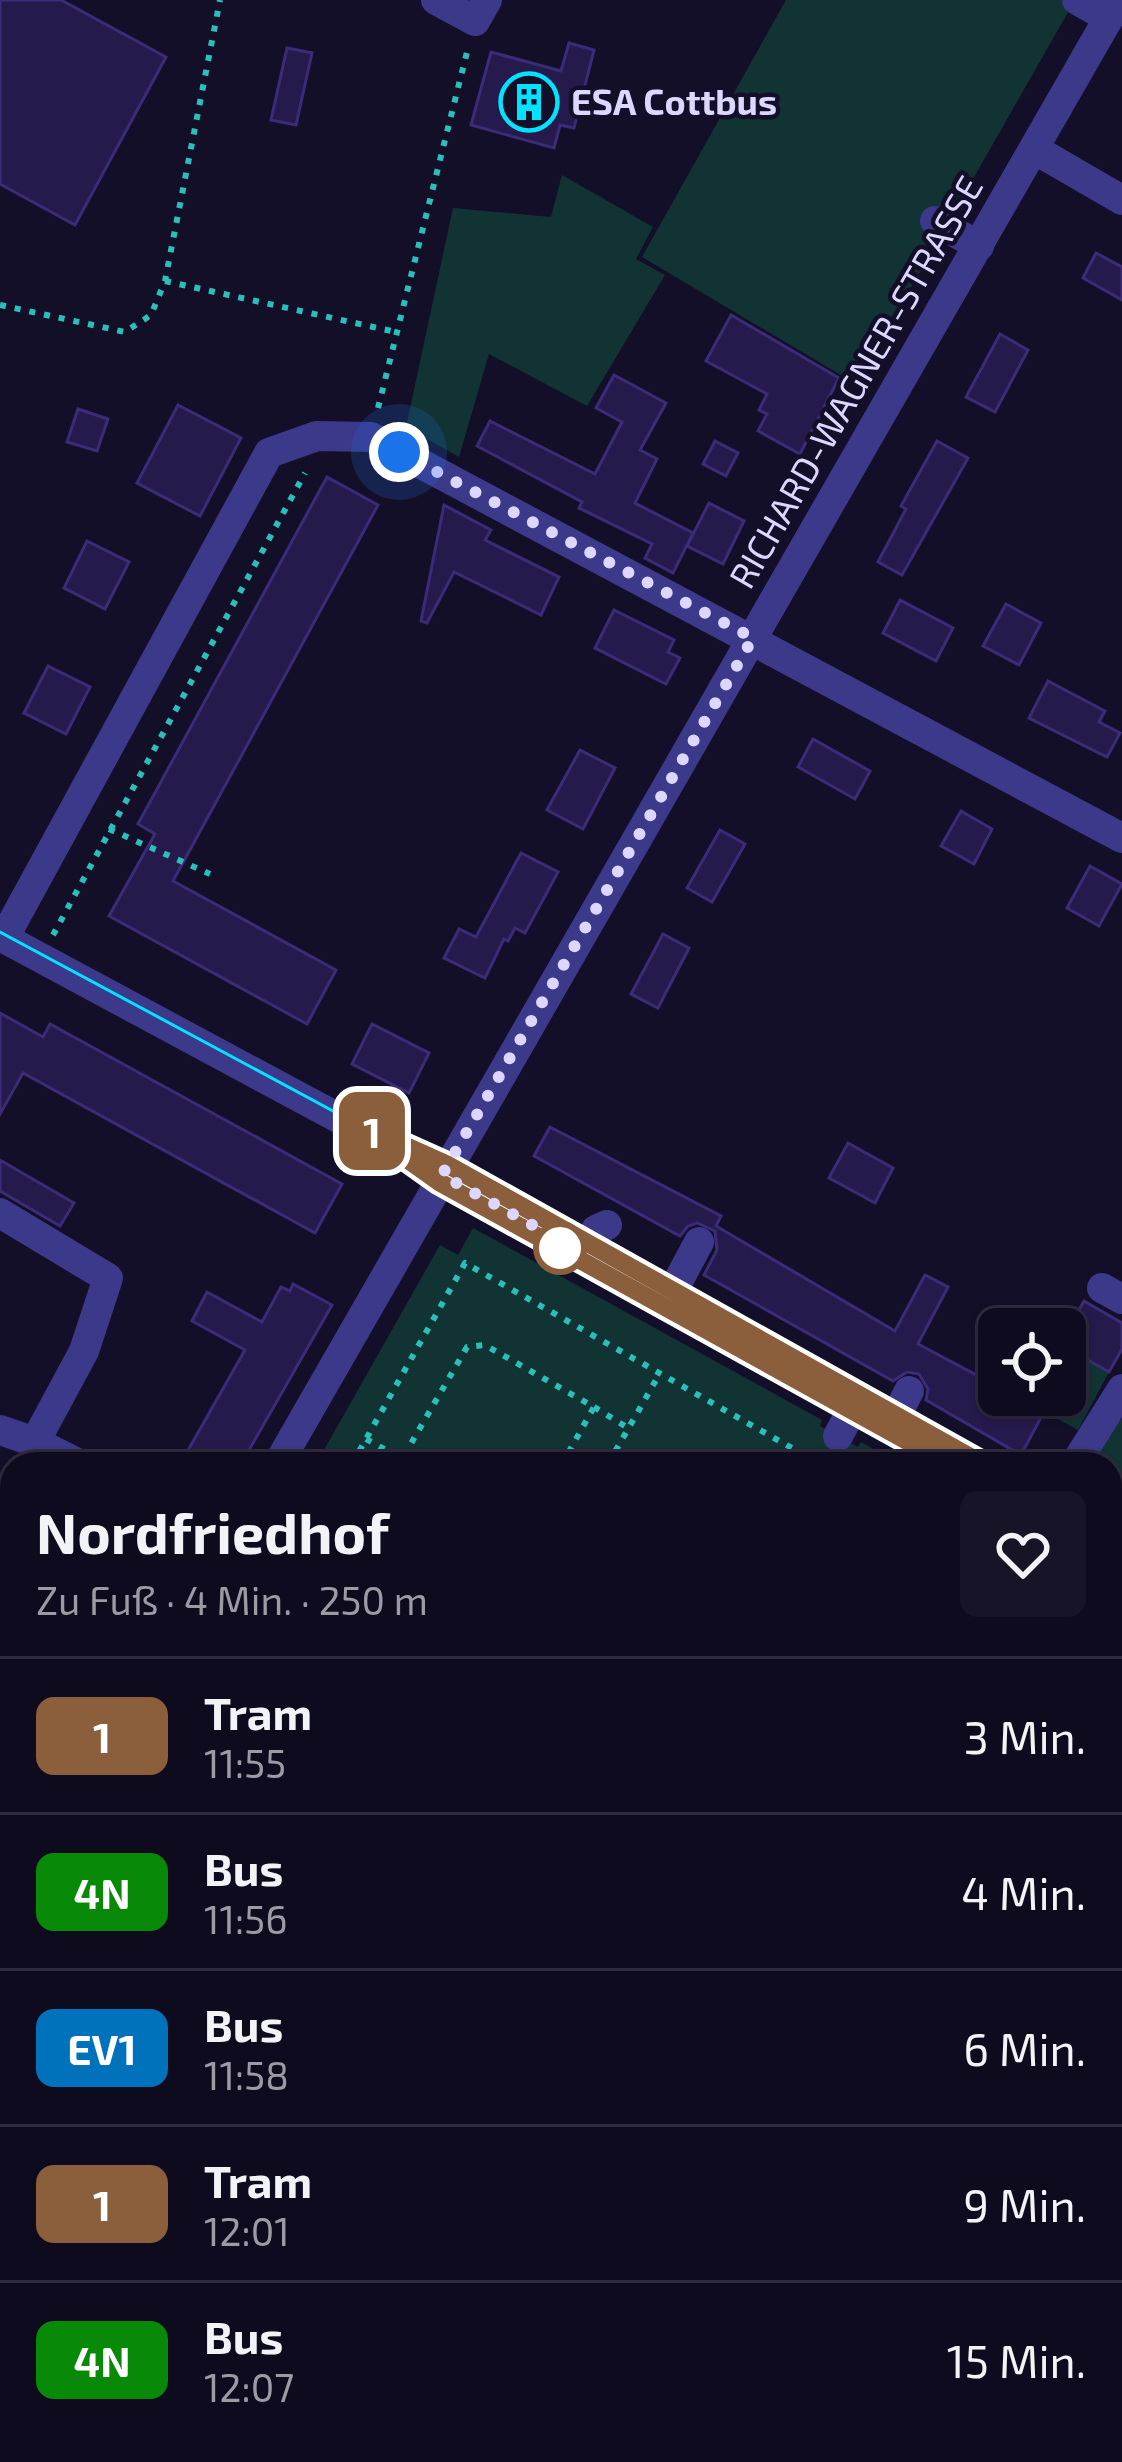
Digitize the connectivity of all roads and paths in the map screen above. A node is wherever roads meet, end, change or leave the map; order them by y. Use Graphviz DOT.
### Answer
graph roads {
  1 [pos="220,0"];
  2 [pos="436,0"];
  3 [pos="1077,0"];
  4 [pos="1114,9"];
  5 [pos="481,11"];
  6 [pos="1034,149"];
  7 [pos="1122,200"];
  8 [pos="935,221"];
  9 [pos="979,246"];
  10 [pos="165,281"];
  11 [pos="0,305"];
  12 [pos="396,332"];
  13 [pos="370,436"];
  14 [pos="324,437"];
  15 [pos="753,638"];
  16 [pos="108,829"];
  17 [pos="1122,838"];
  18 [pos="210,874"];
  19 [pos="2,937"];
  20 [pos="41,958"];
  21 [pos="442,1175"];
  22 [pos="0,1213"];
  23 [pos="699,1242"];
  24 [pos="668,1300"];
  25 [pos="660,1373"];
  26 [pos="909,1391"];
  27 [pos="1119,1400"];
  28 [pos="855,1404"];
  29 [pos="594,1407"];
  30 [pos="892,1424"];
  31 [pos="628,1428"];
  32 [pos="0,1430"];
  33 [pos="838,1436"];
  34 [pos="366,1439"];
  35 [pos="35,1442"];
  36 [pos="55,1452"];
  37 [pos="285,1452"];
  38 [pos="359,1452"];
  39 [pos="388,1452"];
  40 [pos="408,1452"];
  41 [pos="569,1452"];
  42 [pos="615,1452"];
  43 [pos="799,1452"];
  44 [pos="942,1452"];
  45 [pos="1083,1452"];
  1 -- 10 [label="path"];
  2 -- 5 [label="street"];
  3 -- 4 [label="street"];
  4 -- 6 [label="street, RICHARD-WAGNER-STRASSE"];
  5 -- 12 [label="path"];
  6 -- 7 [label="street"];
  6 -- 9 [label="street, RICHARD-WAGNER-STRASSE"];
  8 -- 9 [label="street"];
  9 -- 15 [label="street, RICHARD-WAGNER-STRASSE"];
  10 -- 11 [label="path"];
  10 -- 12 [label="path"];
  12 -- 13 [label="path"];
  13 -- 14 [label="street"];
  13 -- 15 [label="street"];
  14 -- 16 [label="path"];
  14 -- 19 [label="street"];
  15 -- 17 [label="street"];
  15 -- 21 [label="street, RICHARD-WAGNER-STRASSE"];
  16 -- 18 [label="path"];
  16 -- 20 [label="path"];
  19 -- 20 [label="street"];
  20 -- 21 [label="street"];
  21 -- 24 [label="street"];
  21 -- 37 [label="street, RICHARD-WAGNER-STRASSE"];
  22 -- 35 [label="street"];
  23 -- 24 [label="street"];
  24 -- 28 [label="street"];
  25 -- 31 [label="path"];
  25 -- 34 [label="path"];
  25 -- 43 [label="path"];
  26 -- 30 [label="street"];
  27 -- 45 [label="street"];
  28 -- 30 [label="street"];
  28 -- 33 [label="street"];
  29 -- 31 [label="path"];
  29 -- 40 [label="path"];
  29 -- 41 [label="path"];
  30 -- 44 [label="street"];
  31 -- 42 [label="path"];
  32 -- 35 [label="street"];
  34 -- 38 [label="path"];
  34 -- 39 [label="path"];
  35 -- 36 [label="street"];
}
